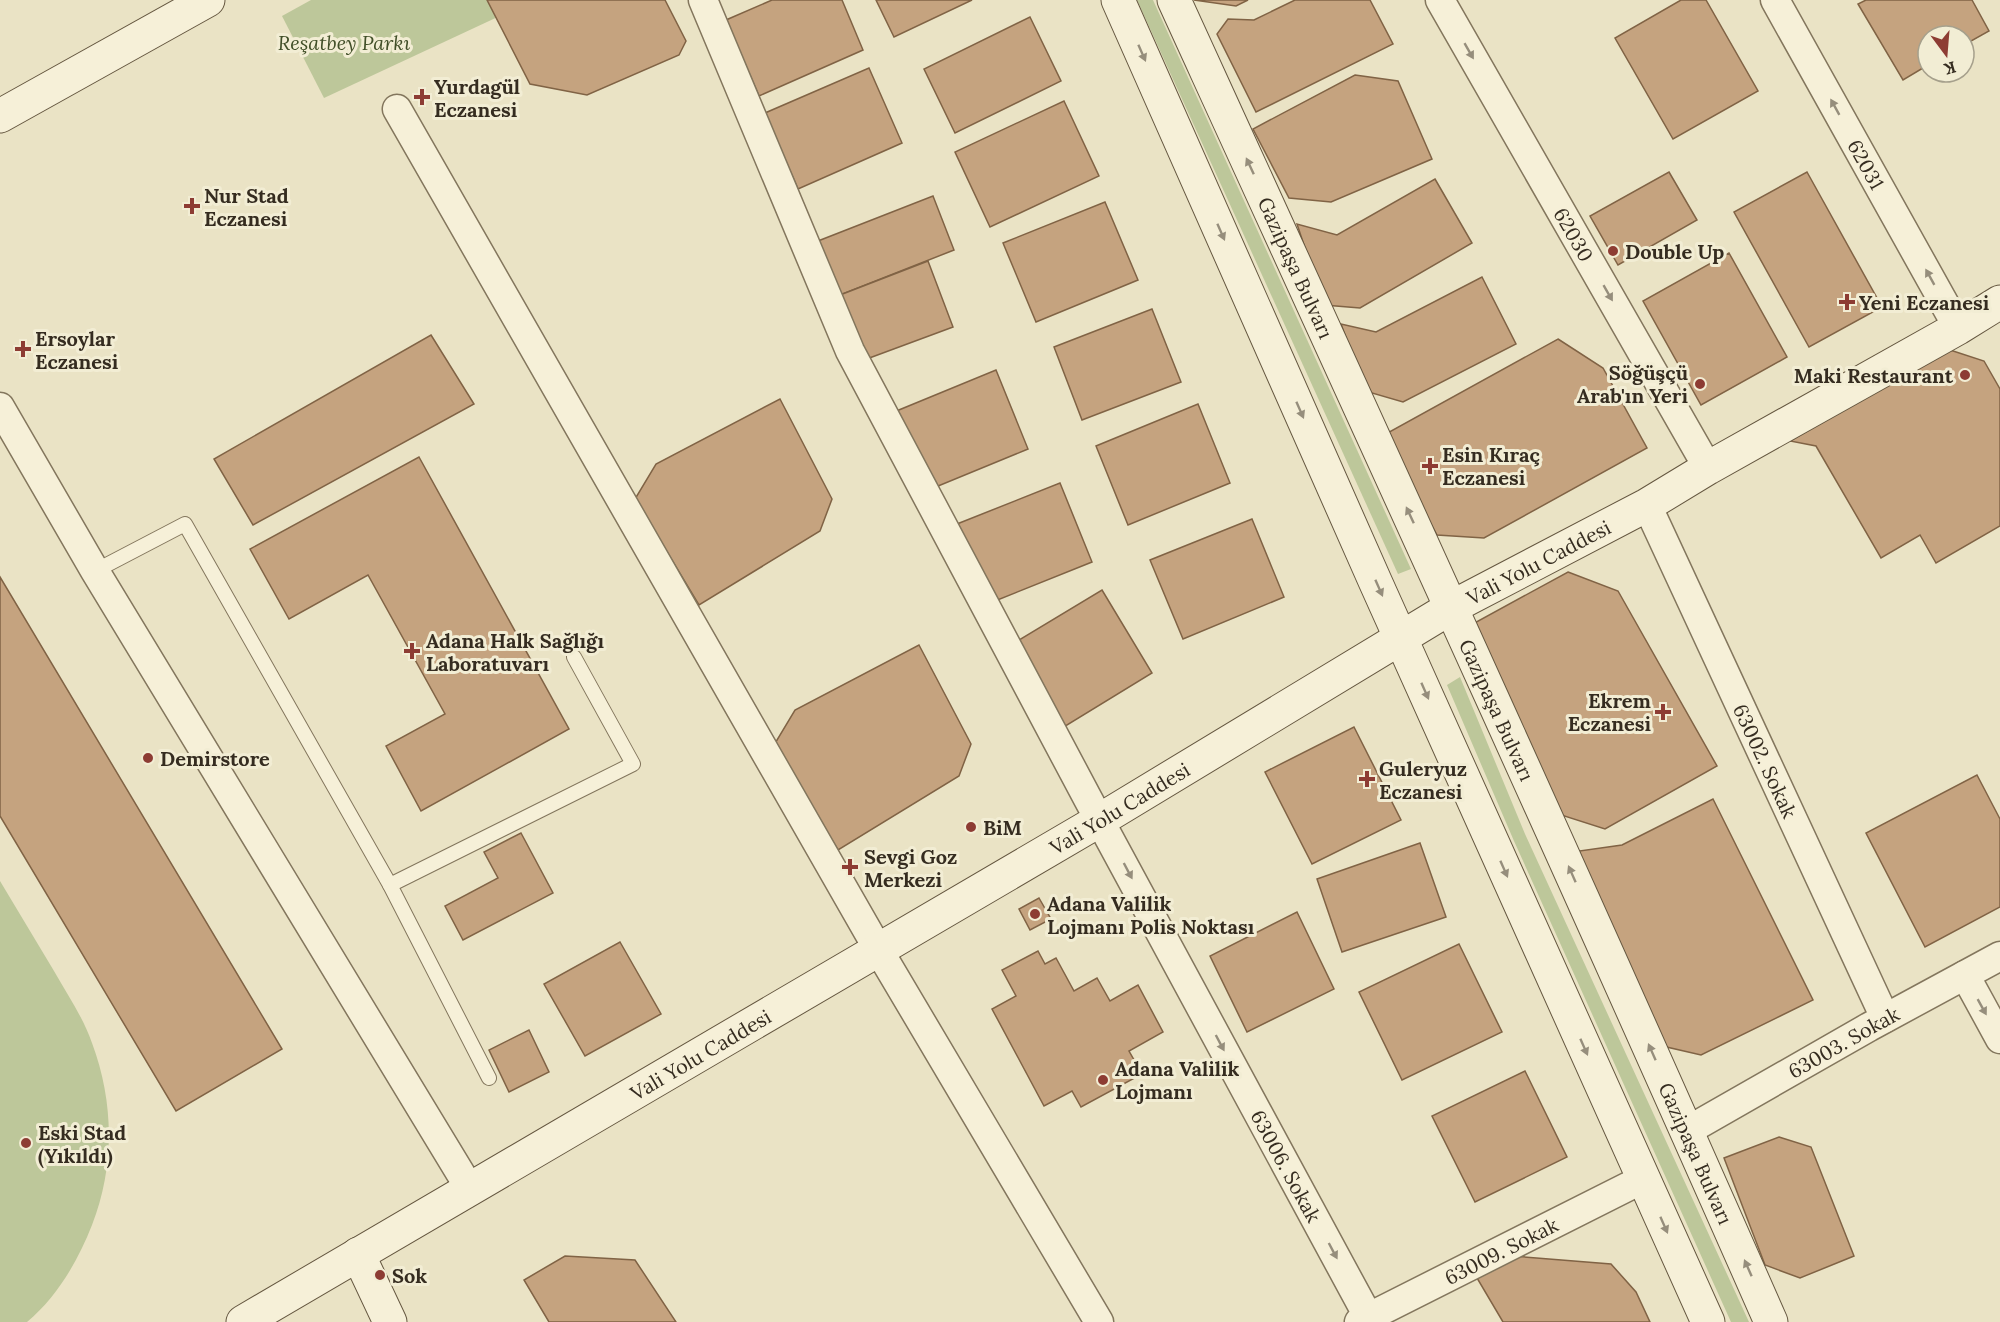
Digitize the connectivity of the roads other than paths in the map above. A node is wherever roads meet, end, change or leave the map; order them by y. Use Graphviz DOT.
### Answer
graph roads {
  1 [pos="208,0"];
  2 [pos="703,0"];
  3 [pos="1118,0"];
  4 [pos="1174,0"];
  5 [pos="1440,0"];
  6 [pos="1775,0"];
  7 [pos="397,109"];
  8 [pos="0,116"];
  9 [pos="2000,302"];
  10 [pos="1958,328"];
  11 [pos="0,407"];
  12 [pos="1708,468"];
  13 [pos="1647,505"];
  14 [pos="95,571"];
  15 [pos="1452,607"];
  16 [pos="1401,638"];
  17 [pos="573,657"];
  18 [pos="1100,820"];
  19 [pos="390,885"];
  20 [pos="878,949"];
  21 [pos="2000,956"];
  22 [pos="1965,975"];
  23 [pos="1885,1018"];
  24 [pos="2000,1039"];
  25 [pos="489,1078"];
  26 [pos="1688,1131"];
  27 [pos="1643,1179"];
  28 [pos="470,1189"];
  29 [pos="358,1254"];
  30 [pos="1366,1320"];
  31 [pos="243,1322"];
  32 [pos="390,1322"];
  33 [pos="1099,1322"];
  34 [pos="1708,1322"];
  35 [pos="1772,1322"];
  1 -- 8 [label="main road"];
  2 -- 18 [label="street, 63006. Sokak"];
  3 -- 16 [label="main road, one-way"];
  15 -- 4 [label="main road, Gazipaşa Bulvarı, one-way"];
  5 -- 12 [label="street, 62030, one-way"];
  10 -- 6 [label="street, 62031, one-way"];
  7 -- 20 [label="street"];
  9 -- 10 [label="main road, Vali Yolu Caddesi"];
  10 -- 12 [label="main road, Vali Yolu Caddesi"];
  11 -- 14 [label="street"];
  12 -- 13 [label="main road, Vali Yolu Caddesi"];
  13 -- 15 [label="main road, Vali Yolu Caddesi"];
  13 -- 23 [label="street, 63002. Sokak"];
  14 -- 19 [label="lane"];
  14 -- 28 [label="street"];
  15 -- 16 [label="main road, Vali Yolu Caddesi"];
  26 -- 15 [label="main road, Gazipaşa Bulvarı, one-way"];
  16 -- 18 [label="main road, Vali Yolu Caddesi"];
  16 -- 27 [label="main road, one-way"];
  17 -- 19 [label="lane"];
  18 -- 20 [label="main road, Vali Yolu Caddesi"];
  18 -- 30 [label="street, 63006. Sokak, one-way"];
  19 -- 25 [label="lane"];
  20 -- 28 [label="main road, Vali Yolu Caddesi"];
  20 -- 33 [label="street"];
  21 -- 22 [label="street, 63003. Sokak"];
  22 -- 23 [label="street, 63003. Sokak"];
  22 -- 24 [label="street, one-way"];
  23 -- 26 [label="street, 63003. Sokak"];
  35 -- 26 [label="main road, Gazipaşa Bulvarı, one-way"];
  27 -- 30 [label="street, 63009. Sokak"];
  27 -- 34 [label="main road, one-way"];
  28 -- 29 [label="main road, Vali Yolu Caddesi"];
  29 -- 31 [label="main road, Vali Yolu Caddesi"];
  29 -- 32 [label="main road"];
}
